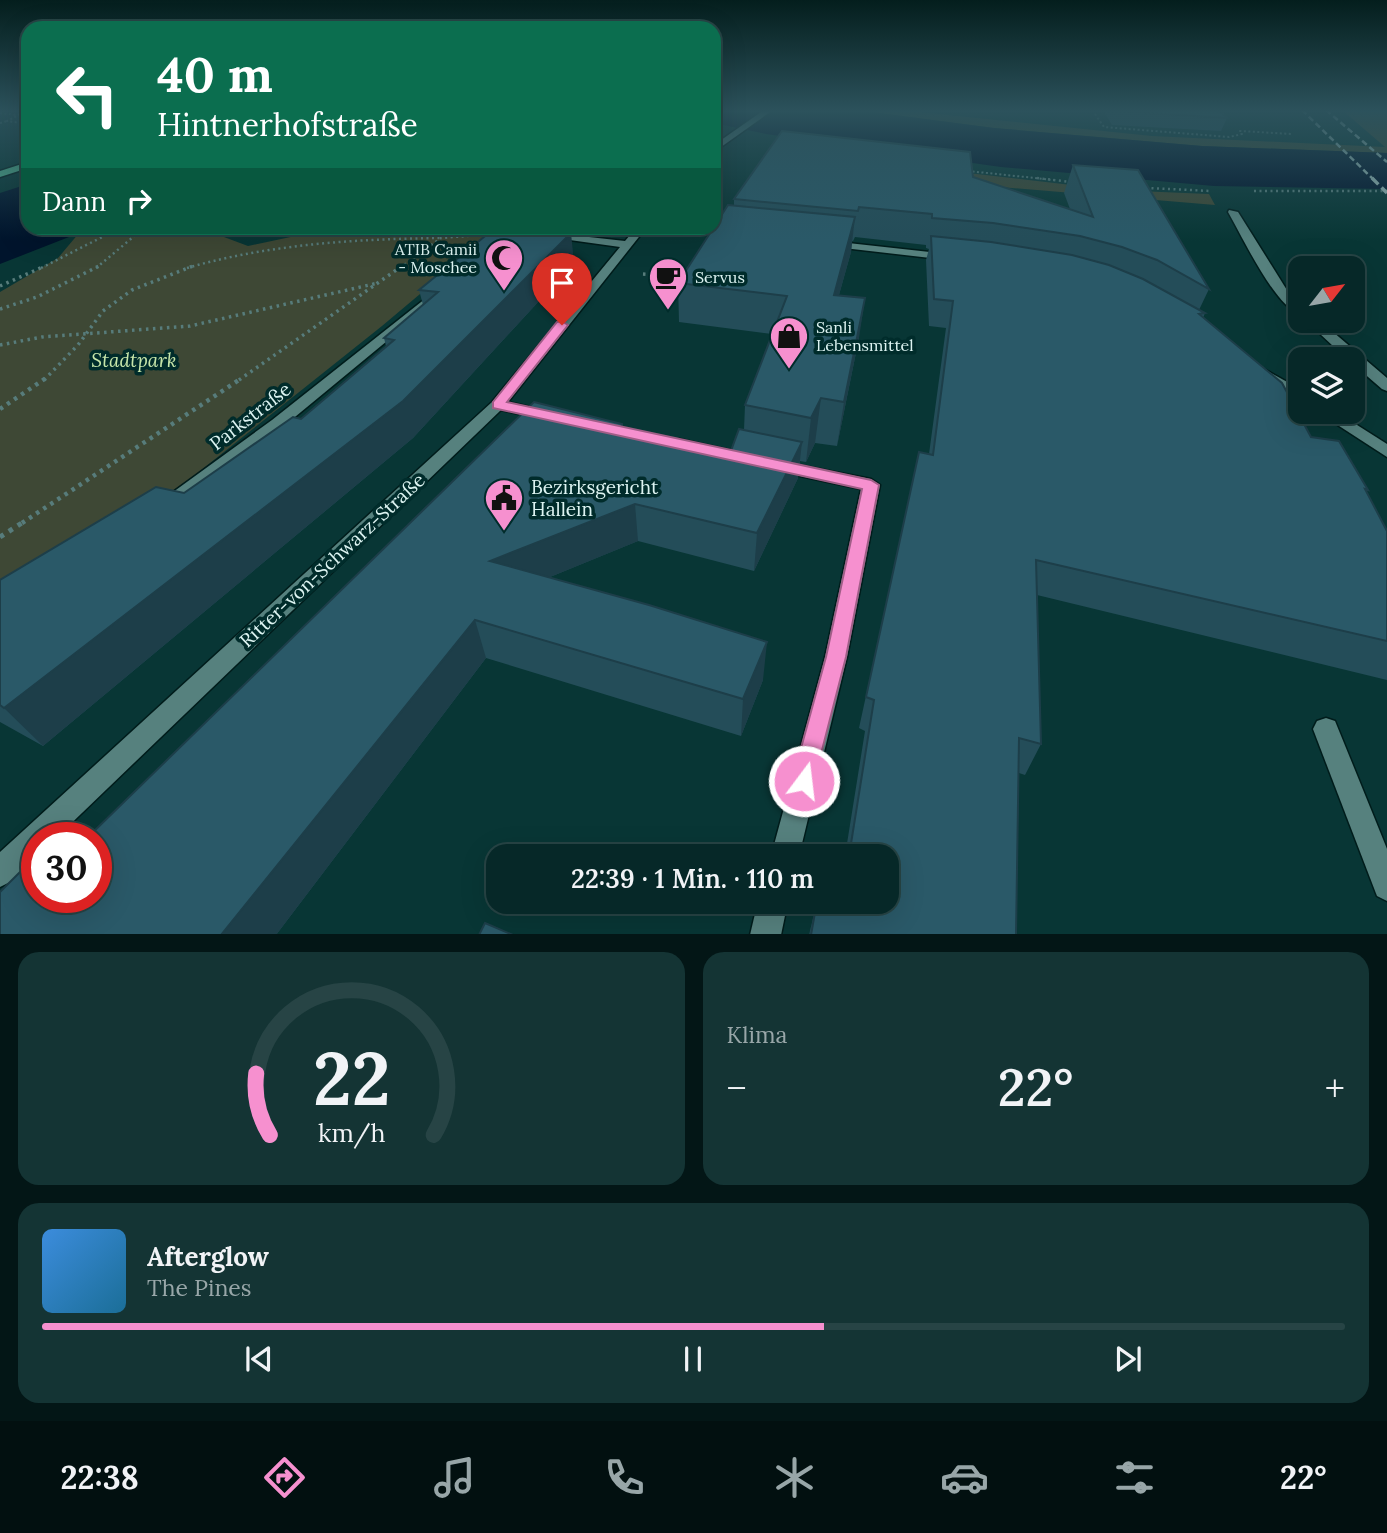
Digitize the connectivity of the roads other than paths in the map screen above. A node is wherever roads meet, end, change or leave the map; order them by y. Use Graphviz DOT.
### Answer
graph roads {
  1 [pos="21,167"];
  2 [pos="0,173"];
  3 [pos="1233,212"];
  4 [pos="721,233"];
  5 [pos="554,235"];
  6 [pos="634,235"];
  7 [pos="753,236"];
  8 [pos="625,244"];
  9 [pos="821,244"];
  10 [pos="957,258"];
  11 [pos="454,279"];
  12 [pos="1288,300"];
  13 [pos="1326,333"];
  14 [pos="1250,365"];
  15 [pos="1387,386"];
  16 [pos="1288,389"];
  17 [pos="498,405"];
  18 [pos="566,420"];
  19 [pos="1345,424"];
  20 [pos="656,439"];
  21 [pos="1387,452"];
  22 [pos="162,510"];
  23 [pos="1326,729"];
  24 [pos="788,844"];
  25 [pos="0,872"];
  26 [pos="1387,886"];
  27 [pos="770,914"];
  28 [pos="765,934"];
  1 -- 2 [label="main road"];
  3 -- 12 [label="street"];
  4 -- 7 [label="street"];
  5 -- 8 [label="street"];
  6 -- 8 [label="street, Ritter-von-Schwarz-Straße"];
  8 -- 17 [label="street, Ritter-von-Schwarz-Straße"];
  9 -- 10 [label="street"];
  11 -- 22 [label="street, Parkstraße"];
  13 -- 15 [label="street"];
  14 -- 16 [label="street"];
  17 -- 18 [label="street"];
  17 -- 25 [label="street, Ritter-von-Schwarz-Straße"];
  19 -- 21 [label="street"];
  20 -- 24 [label="street"];
  23 -- 26 [label="street"];
  27 -- 28 [label="street"];
}
